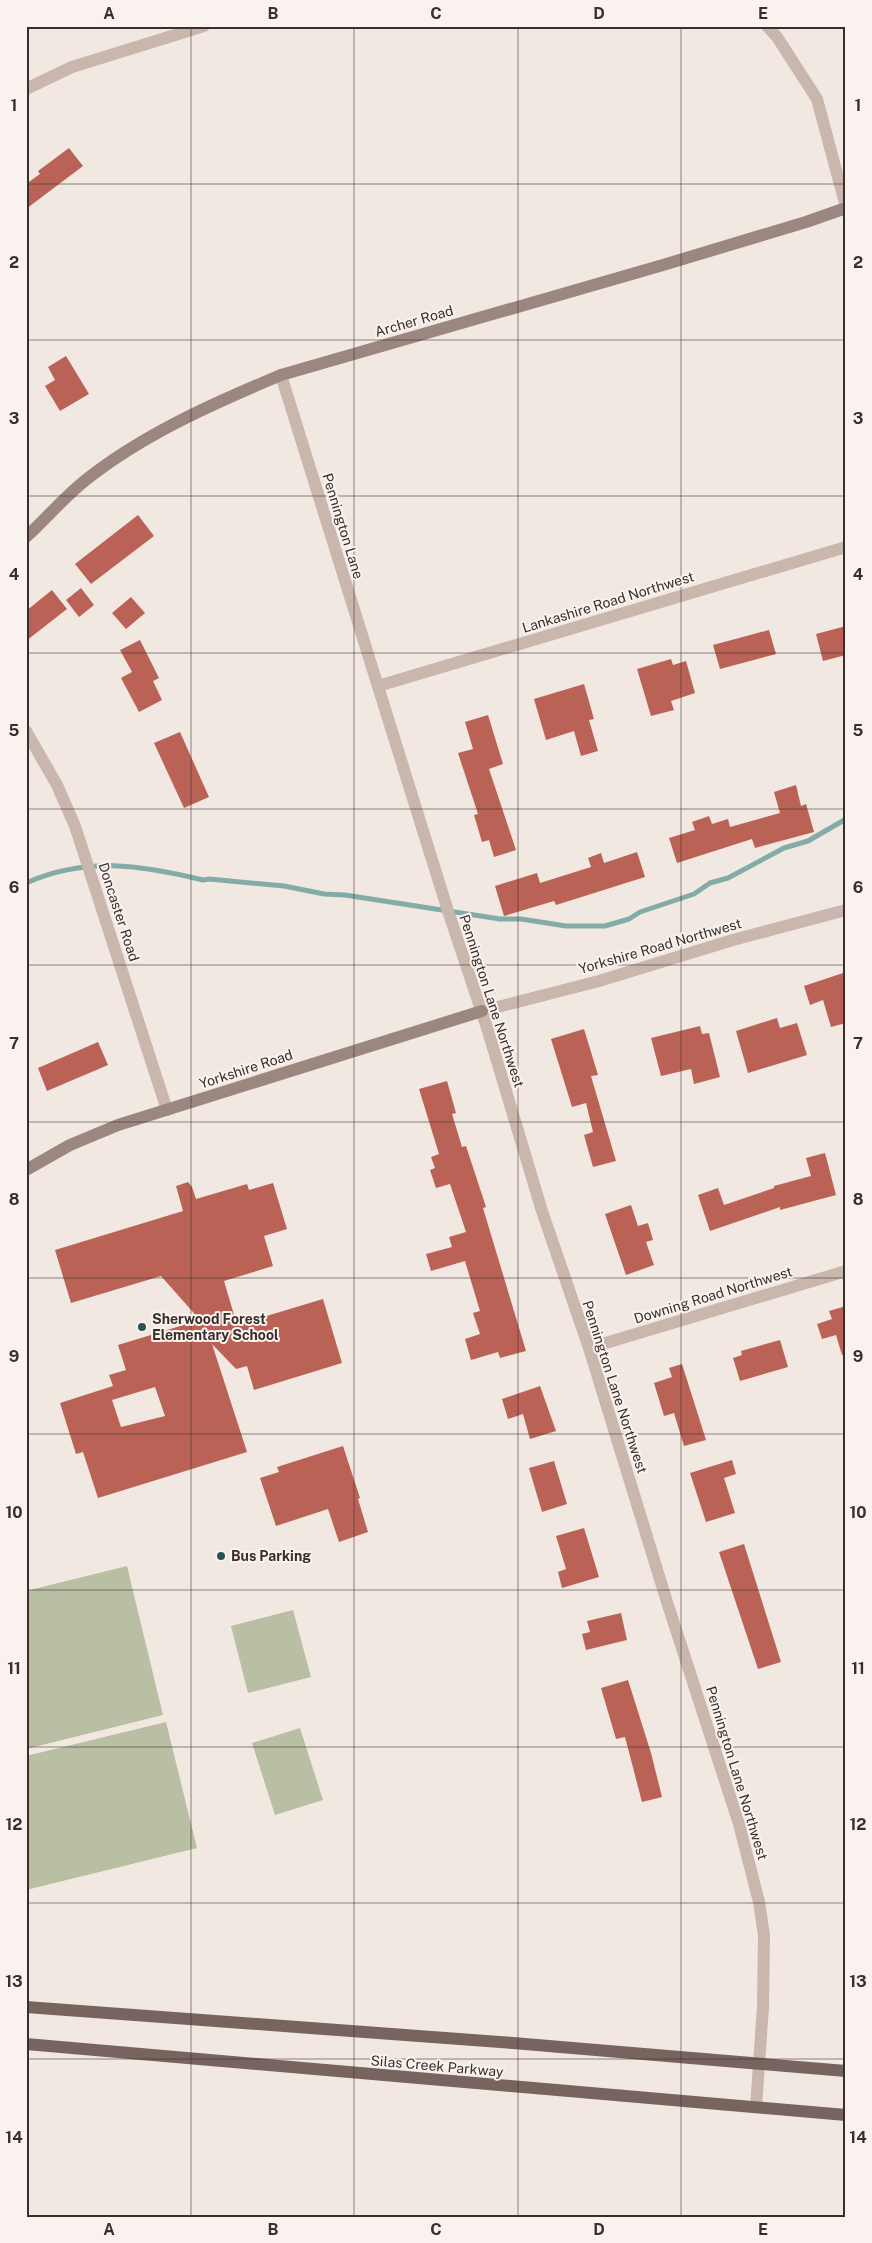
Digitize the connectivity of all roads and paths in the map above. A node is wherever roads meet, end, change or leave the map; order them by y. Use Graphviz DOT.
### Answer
graph roads {
  1 [pos="204,26"];
  2 [pos="767,26"];
  3 [pos="26,89"];
  4 [pos="846,207"];
  5 [pos="281,376"];
  6 [pos="26,536"];
  7 [pos="846,547"];
  8 [pos="378,686"];
  9 [pos="26,732"];
  10 [pos="846,910"];
  11 [pos="482,1010"];
  12 [pos="167,1110"];
  13 [pos="26,1170"];
  14 [pos="846,1271"];
  15 [pos="588,1348"];
  16 [pos="26,2007"];
  17 [pos="26,2044"];
  18 [pos="759,2064"];
  19 [pos="846,2071"];
  20 [pos="756,2106"];
  21 [pos="846,2115"];
  1 -- 3 [label="street"];
  2 -- 4 [label="street"];
  4 -- 5 [label="street, Archer Road"];
  5 -- 6 [label="street, Archer Road"];
  5 -- 8 [label="street, Pennington Lane"];
  7 -- 8 [label="street, Lankashire Road Northwest"];
  8 -- 11 [label="street, Pennington Lane Northwest"];
  9 -- 12 [label="street, Doncaster Road"];
  10 -- 11 [label="street, Yorkshire Road Northwest"];
  11 -- 12 [label="street, Yorkshire Road"];
  11 -- 15 [label="street, Pennington Lane Northwest"];
  12 -- 13 [label="street, Yorkshire Road"];
  14 -- 15 [label="street, Downing Road Northwest"];
  15 -- 18 [label="street, Pennington Lane Northwest"];
  16 -- 18 [label="main road, Silas Creek Parkway"];
  17 -- 20 [label="main road, Silas Creek Parkway"];
  18 -- 19 [label="main road, Silas Creek Parkway"];
  18 -- 20 [label="street, Pennington Lane Northwest"];
  20 -- 21 [label="main road, Silas Creek Parkway"];
}
